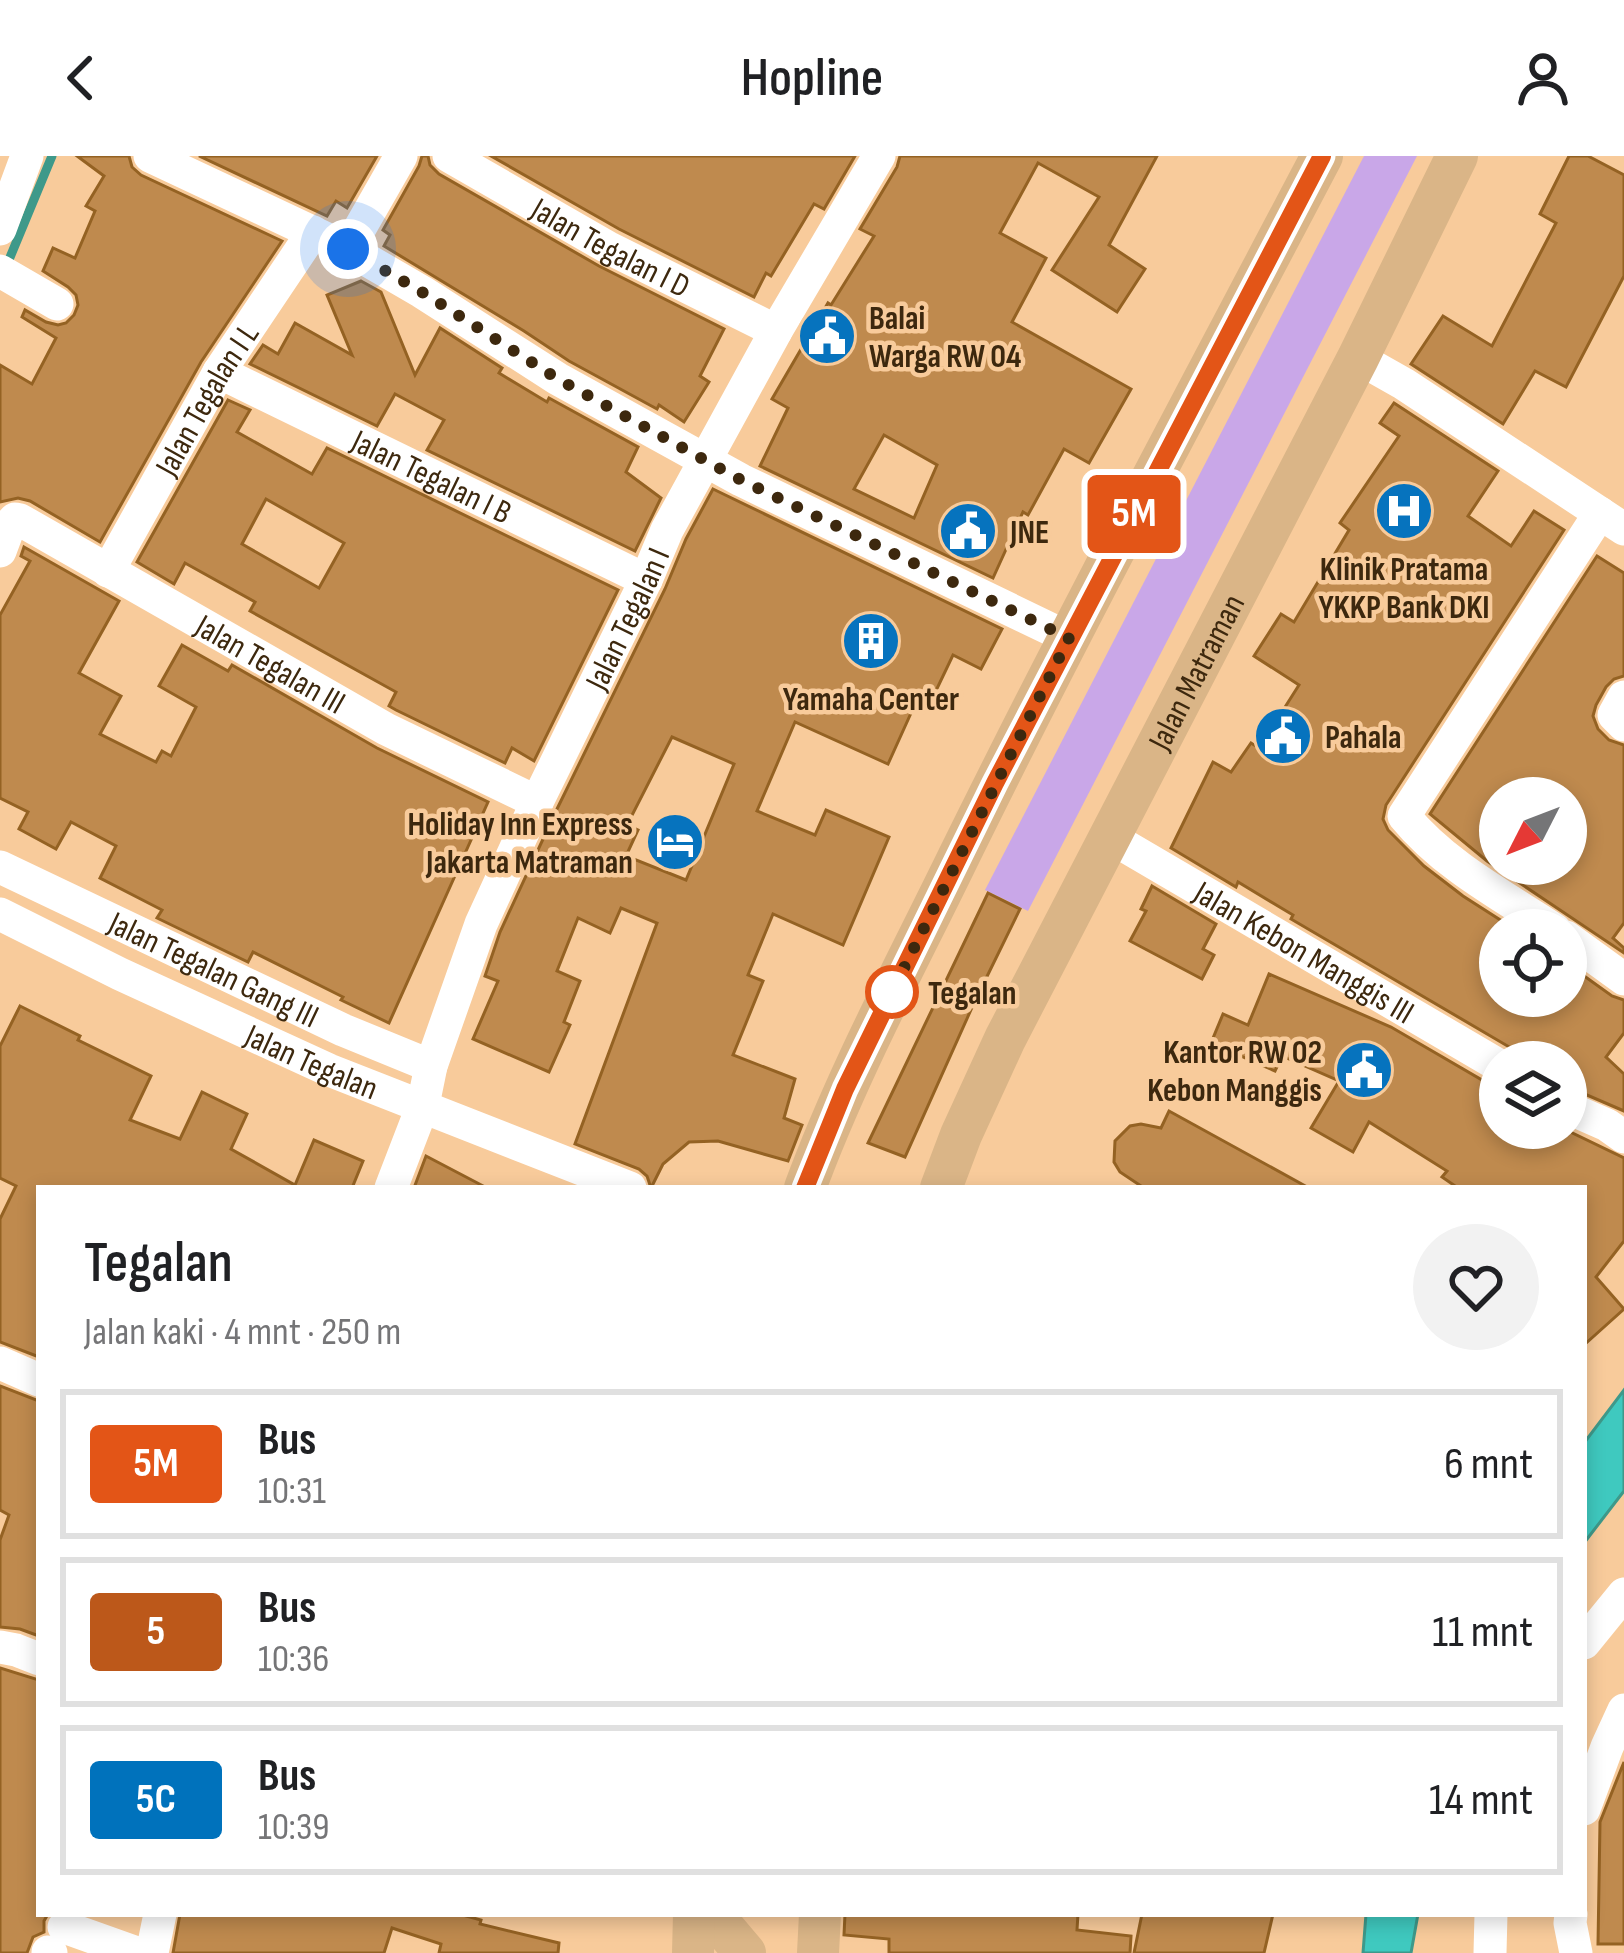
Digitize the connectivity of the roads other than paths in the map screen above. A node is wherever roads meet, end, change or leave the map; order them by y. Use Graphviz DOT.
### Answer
graph roads {
  1 [pos="27,156"];
  2 [pos="150,156"];
  3 [pos="400,156"];
  4 [pos="448,156"];
  5 [pos="879,156"];
  6 [pos="1322,156"];
  7 [pos="1457,156"];
  8 [pos="0,229"];
  9 [pos="313,232"];
  10 [pos="348,249"];
  11 [pos="0,271"];
  12 [pos="57,304"];
  13 [pos="776,332"];
  14 [pos="1358,358"];
  15 [pos="219,372"];
  16 [pos="707,460"];
  17 [pos="1612,521"];
  18 [pos="5,538"];
  19 [pos="108,571"];
  20 [pos="646,580"];
  21 [pos="1069,638"];
  22 [pos="1624,698"];
  23 [pos="1624,725"];
  24 [pos="537,802"];
  25 [pos="1108,836"];
  26 [pos="0,867"];
  27 [pos="1523,909"];
  28 [pos="0,914"];
  29 [pos="1587,952"];
  30 [pos="1624,979"];
  31 [pos="344,1030"];
  32 [pos="1479,1054"];
  33 [pos="430,1066"];
  34 [pos="329,1070"];
  35 [pos="423,1106"];
  36 [pos="1587,1116"];
  37 [pos="1624,1137"];
  38 [pos="393,1185"];
  39 [pos="622,1185"];
  40 [pos="806,1185"];
  41 [pos="942,1185"];
  42 [pos="0,1363"];
  43 [pos="36,1379"];
  44 [pos="1624,1594"];
  45 [pos="1587,1639"];
  46 [pos="0,1648"];
  47 [pos="36,1658"];
  48 [pos="1624,1710"];
  49 [pos="1587,1800"];
  50 [pos="159,1917"];
  51 [pos="694,1917"];
  52 [pos="715,1917"];
  53 [pos="820,1917"];
  54 [pos="1491,1917"];
  55 [pos="1571,1917"];
  56 [pos="54,1944"];
  57 [pos="137,1953"];
  58 [pos="152,1953"];
  59 [pos="693,1953"];
  60 [pos="746,1953"];
  61 [pos="818,1953"];
  62 [pos="1490,1953"];
  63 [pos="1576,1953"];
  1 -- 8 [label="street"];
  2 -- 9 [label="street"];
  3 -- 10 [label="street"];
  4 -- 13 [label="street, Jalan Tegalan I D"];
  5 -- 13 [label="street, Jalan Tegalan I"];
  6 -- 21 [label="main road"];
  7 -- 14 [label="main road, Jalan Matraman"];
  9 -- 10 [label="street"];
  9 -- 15 [label="street, Jalan Tegalan I L"];
  10 -- 16 [label="street"];
  11 -- 12 [label="street"];
  13 -- 16 [label="street, Jalan Tegalan I"];
  14 -- 17 [label="street"];
  14 -- 25 [label="main road, Jalan Matraman"];
  15 -- 19 [label="street, Jalan Tegalan I L"];
  15 -- 20 [label="street, Jalan Tegalan I B"];
  16 -- 20 [label="street, Jalan Tegalan I"];
  16 -- 21 [label="street"];
  17 -- 27 [label="street"];
  18 -- 19 [label="street, Jalan Tegalan III"];
  19 -- 24 [label="street, Jalan Tegalan III"];
  20 -- 24 [label="street, Jalan Tegalan I"];
  21 -- 40 [label="main road"];
  22 -- 23 [label="street"];
  24 -- 33 [label="street, Jalan Tegalan I"];
  25 -- 32 [label="street, Jalan Kebon Manggis III"];
  25 -- 41 [label="main road, Jalan Matraman"];
  26 -- 31 [label="street, Jalan Tegalan Gang III"];
  28 -- 34 [label="street, Jalan Tegalan"];
  29 -- 30 [label="street"];
  31 -- 33 [label="street, Jalan Tegalan Gang III"];
  31 -- 34 [label="street"];
  33 -- 35 [label="street, Jalan Tegalan I"];
  34 -- 35 [label="street, Jalan Tegalan"];
  35 -- 38 [label="street, Jalan Tegalan I"];
  35 -- 39 [label="street, Jalan Tegalan"];
  36 -- 37 [label="street"];
  42 -- 43 [label="street"];
  44 -- 45 [label="street"];
  46 -- 47 [label="street"];
  48 -- 49 [label="street"];
  50 -- 58 [label="street"];
  51 -- 59 [label="main road"];
  52 -- 60 [label="main road"];
  53 -- 61 [label="main road"];
  54 -- 62 [label="street"];
  55 -- 63 [label="street"];
  56 -- 57 [label="street"];
}
